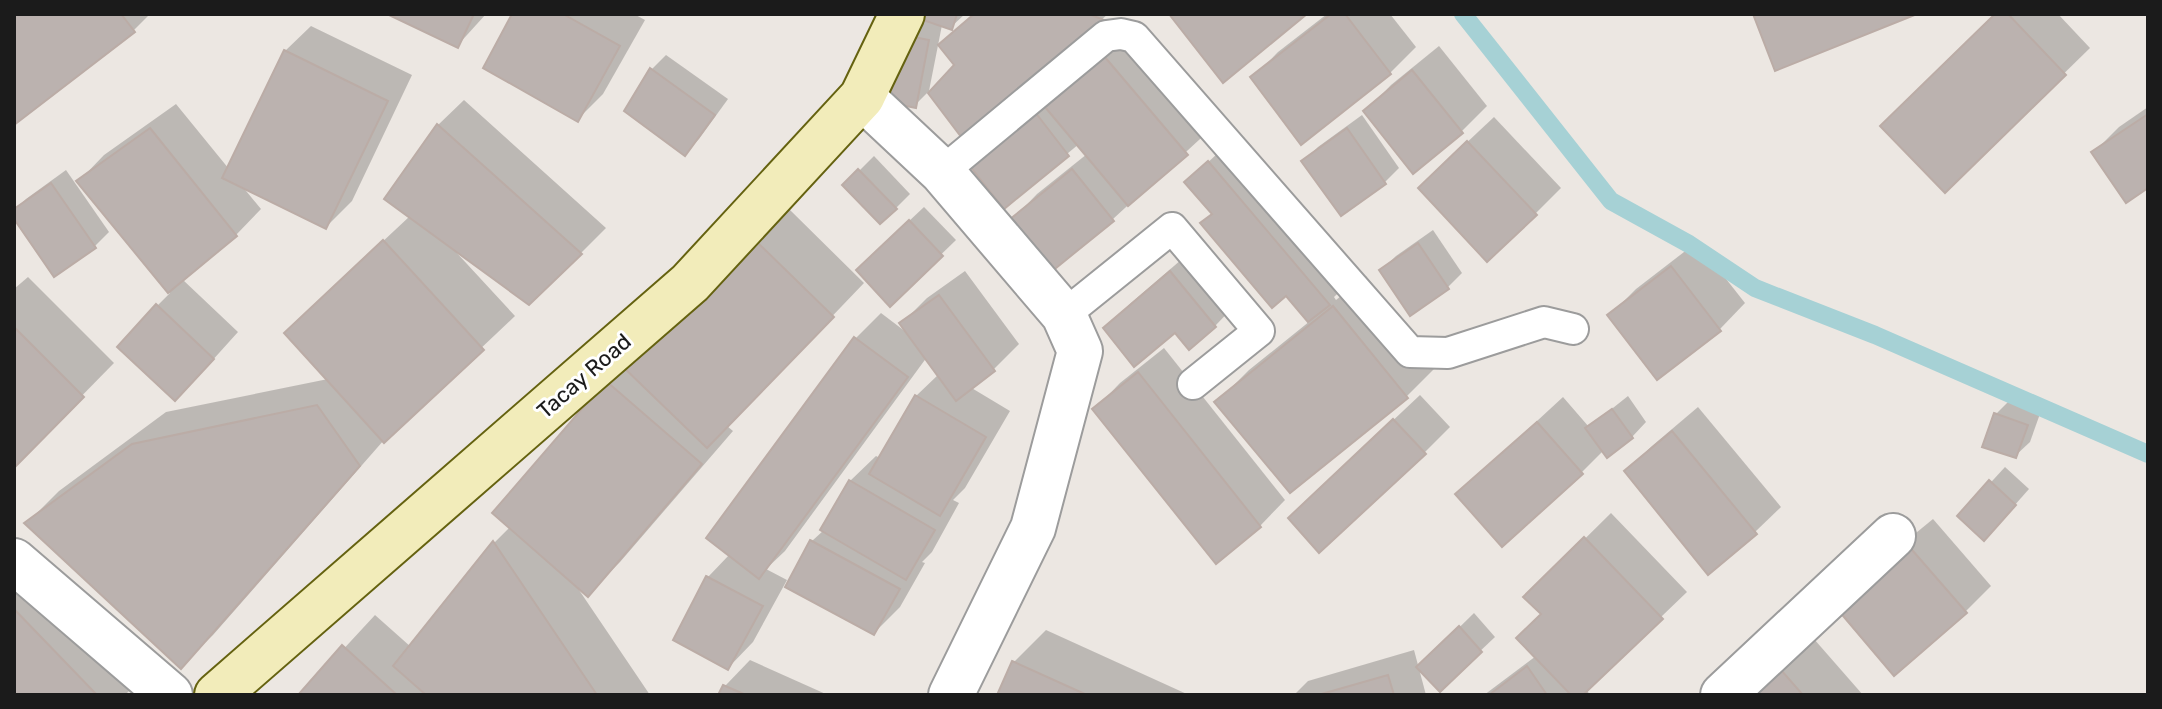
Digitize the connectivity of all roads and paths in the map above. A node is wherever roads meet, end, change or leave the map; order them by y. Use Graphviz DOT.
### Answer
graph roads {
  1 [pos="902,14"];
  2 [pos="862,97"];
  3 [pos="942,172"];
  4 [pos="1064,315"];
  5 [pos="1573,329"];
  6 [pos="1193,384"];
  7 [pos="1893,536"];
  8 [pos="14,561"];
  9 [pos="170,695"];
  10 [pos="217,695"];
  11 [pos="951,695"];
  12 [pos="1723,695"];
  1 -- 2 [label="main road, Tacay Road"];
  2 -- 3 [label="street"];
  2 -- 10 [label="main road, Tacay Road"];
  3 -- 4 [label="street"];
  3 -- 5 [label="lane"];
  4 -- 6 [label="lane"];
  4 -- 11 [label="street"];
  7 -- 12 [label="street"];
  8 -- 9 [label="street"];
}
